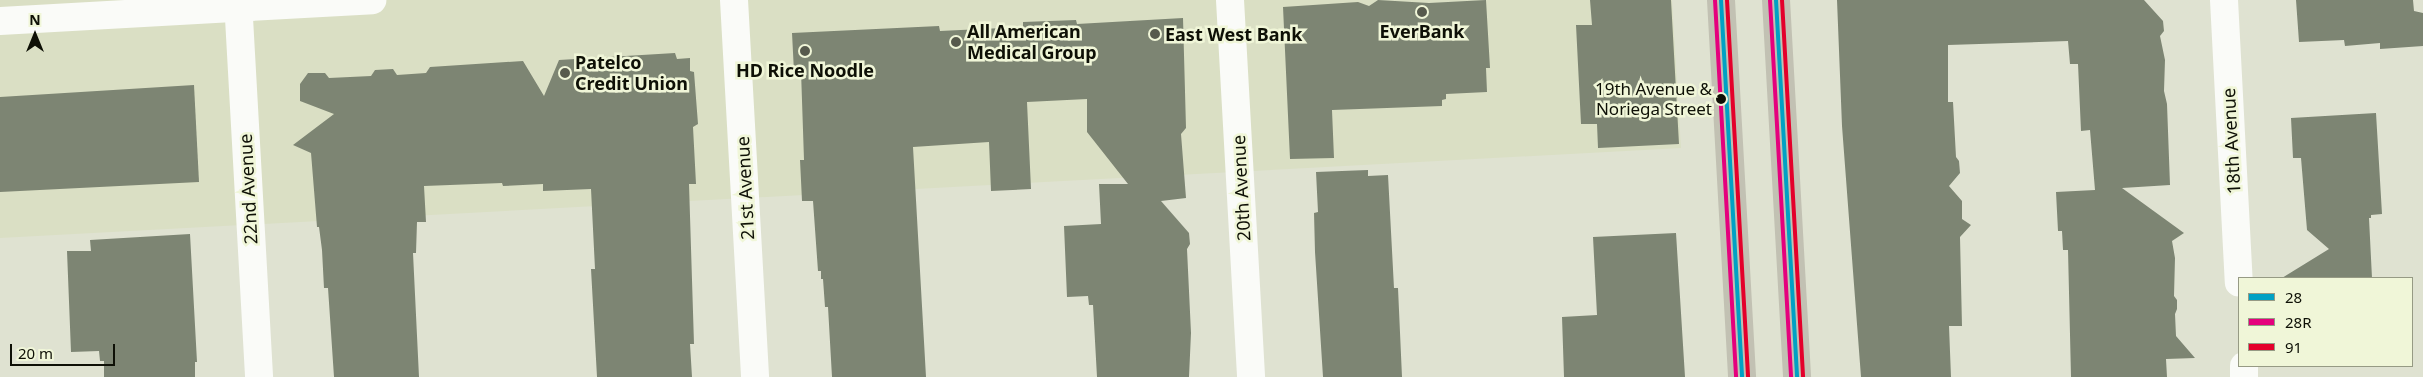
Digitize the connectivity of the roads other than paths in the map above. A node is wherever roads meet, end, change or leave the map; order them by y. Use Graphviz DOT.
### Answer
graph roads {
  1 [pos="372,0"];
  2 [pos="734,0"];
  3 [pos="1230,0"];
  4 [pos="1721,0"];
  5 [pos="1776,0"];
  6 [pos="2224,0"];
  7 [pos="238,4"];
  8 [pos="0,21"];
  9 [pos="2239,277"];
  10 [pos="259,377"];
  11 [pos="755,377"];
  12 [pos="1251,377"];
  13 [pos="1742,377"];
  14 [pos="1796,377"];
  1 -- 7 [label="street"];
  2 -- 11 [label="street, 21st Avenue"];
  3 -- 12 [label="street, 20th Avenue"];
  4 -- 13 [label="highway"];
  5 -- 14 [label="highway"];
  6 -- 9 [label="street, 18th Avenue"];
  7 -- 8 [label="street"];
  7 -- 10 [label="street, 22nd Avenue"];
}
